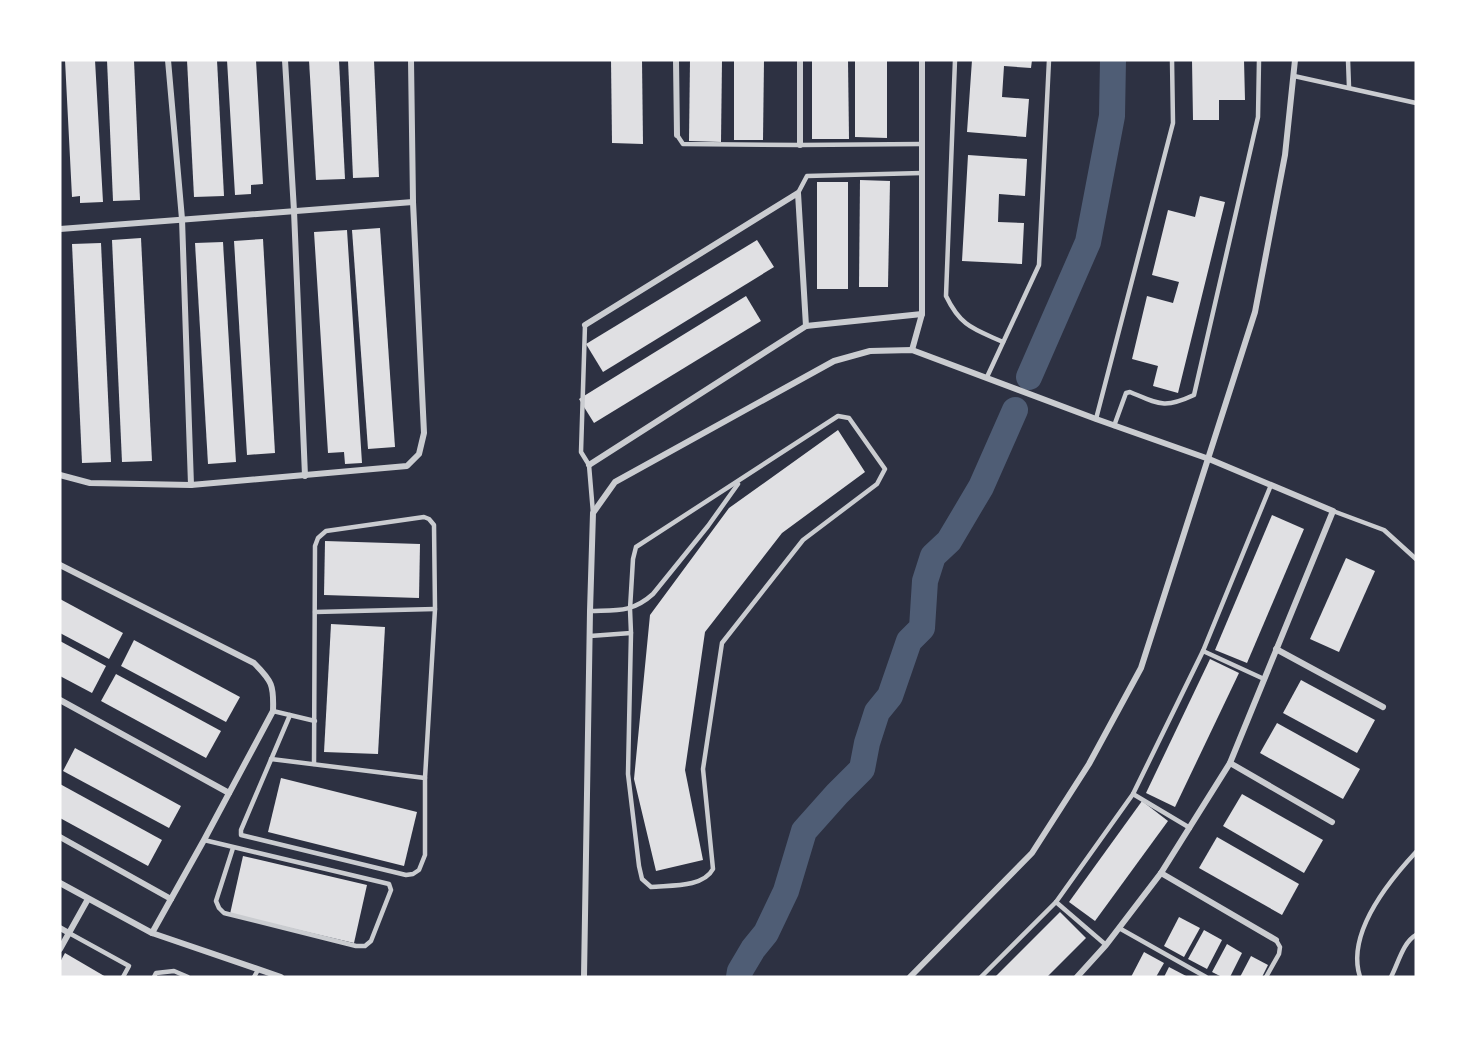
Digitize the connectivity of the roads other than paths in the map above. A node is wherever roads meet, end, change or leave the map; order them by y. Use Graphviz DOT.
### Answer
graph roads {
  1 [pos="168,60"];
  2 [pos="285,60"];
  3 [pos="411,60"];
  4 [pos="676,60"];
  5 [pos="800,60"];
  6 [pos="922,60"];
  7 [pos="955,60"];
  8 [pos="1049,60"];
  9 [pos="1172,60"];
  10 [pos="1259,60"];
  11 [pos="1295,60"];
  12 [pos="1348,60"];
  13 [pos="1294,76"];
  14 [pos="1348,87"];
  15 [pos="1416,103"];
  16 [pos="676,135"];
  17 [pos="922,144"];
  18 [pos="800,145"];
  19 [pos="922,173"];
  20 [pos="798,193"];
  21 [pos="413,202"];
  22 [pos="294,211"];
  23 [pos="182,219"];
  24 [pos="60,229"];
  25 [pos="922,314"];
  26 [pos="585,325"];
  27 [pos="806,326"];
  28 [pos="1003,342"];
  29 [pos="912,350"];
  30 [pos="987,377"];
  31 [pos="1096,419"];
  32 [pos="1114,426"];
  33 [pos="1209,459"];
  34 [pos="589,465"];
  35 [pos="60,475"];
  36 [pos="305,476"];
  37 [pos="739,481"];
  38 [pos="191,485"];
  39 [pos="1271,485"];
  40 [pos="1333,511"];
  41 [pos="593,513"];
  42 [pos="1416,559"];
  43 [pos="60,565"];
  44 [pos="435,609"];
  45 [pos="630,609"];
  46 [pos="590,611"];
  47 [pos="315,612"];
  48 [pos="631,633"];
  49 [pos="590,636"];
  50 [pos="1276,649"];
  51 [pos="1203,651"];
  52 [pos="1264,679"];
  53 [pos="60,700"];
  54 [pos="1383,707"];
  55 [pos="273,711"];
  56 [pos="290,715"];
  57 [pos="315,721"];
  58 [pos="272,759"];
  59 [pos="1230,763"];
  60 [pos="314,764"];
  61 [pos="425,778"];
  62 [pos="229,793"];
  63 [pos="1133,794"];
  64 [pos="1332,822"];
  65 [pos="1191,828"];
  66 [pos="60,837"];
  67 [pos="204,840"];
  68 [pos="234,848"];
  69 [pos="1416,852"];
  70 [pos="1161,873"];
  71 [pos="60,883"];
  72 [pos="88,899"];
  73 [pos="171,899"];
  74 [pos="1056,902"];
  75 [pos="60,927"];
  76 [pos="1119,928"];
  77 [pos="69,933"];
  78 [pos="152,933"];
  79 [pos="1416,934"];
  80 [pos="1276,940"];
  81 [pos="1106,945"];
  82 [pos="60,949"];
  83 [pos="258,970"];
  84 [pos="1080,976"];
  85 [pos="123,977"];
  86 [pos="154,977"];
  87 [pos="188,977"];
  88 [pos="254,977"];
  89 [pos="281,977"];
  90 [pos="584,977"];
  91 [pos="910,977"];
  92 [pos="981,977"];
  93 [pos="1206,977"];
  94 [pos="1266,977"];
  95 [pos="1360,977"];
  96 [pos="1391,977"];
  1 -- 23 [label="street"];
  2 -- 22 [label="street"];
  3 -- 21 [label="street"];
  4 -- 16 [label="street"];
  5 -- 18 [label="street"];
  6 -- 17 [label="street"];
  7 -- 28 [label="lane"];
  8 -- 28 [label="lane"];
  9 -- 31 [label="lane"];
  10 -- 32 [label="lane"];
  11 -- 13 [label="street"];
  12 -- 14 [label="lane"];
  13 -- 14 [label="lane"];
  13 -- 33 [label="street"];
  14 -- 15 [label="lane"];
  16 -- 18 [label="lane"];
  17 -- 18 [label="lane"];
  17 -- 19 [label="street"];
  19 -- 20 [label="lane"];
  19 -- 25 [label="street"];
  20 -- 26 [label="street"];
  20 -- 27 [label="street"];
  21 -- 22 [label="street"];
  21 -- 36 [label="street"];
  22 -- 23 [label="street"];
  22 -- 36 [label="street"];
  23 -- 24 [label="street"];
  23 -- 38 [label="street"];
  25 -- 27 [label="street"];
  25 -- 29 [label="street"];
  26 -- 34 [label="lane"];
  27 -- 34 [label="street"];
  28 -- 30 [label="lane"];
  29 -- 30 [label="street"];
  29 -- 41 [label="street"];
  30 -- 31 [label="street"];
  31 -- 32 [label="street"];
  32 -- 33 [label="street"];
  33 -- 39 [label="street"];
  33 -- 91 [label="street"];
  34 -- 41 [label="lane"];
  35 -- 38 [label="street"];
  36 -- 38 [label="street"];
  37 -- 45 [label="lane"];
  37 -- 45 [label="lane"];
  37 -- 48 [label="lane"];
  39 -- 40 [label="street"];
  39 -- 51 [label="lane"];
  40 -- 42 [label="lane"];
  40 -- 50 [label="street"];
  41 -- 46 [label="street"];
  43 -- 55 [label="street"];
  44 -- 47 [label="lane"];
  44 -- 47 [label="lane"];
  44 -- 61 [label="lane"];
  45 -- 46 [label="lane"];
  45 -- 48 [label="lane"];
  46 -- 49 [label="street"];
  47 -- 57 [label="lane"];
  48 -- 49 [label="lane"];
  49 -- 90 [label="street"];
  50 -- 52 [label="street"];
  50 -- 54 [label="street"];
  51 -- 52 [label="lane"];
  51 -- 63 [label="lane"];
  52 -- 59 [label="street"];
  53 -- 62 [label="street"];
  55 -- 56 [label="lane"];
  55 -- 62 [label="street"];
  56 -- 57 [label="lane"];
  56 -- 58 [label="lane"];
  57 -- 60 [label="lane"];
  58 -- 60 [label="lane"];
  58 -- 61 [label="lane"];
  59 -- 64 [label="street"];
  59 -- 65 [label="street"];
  60 -- 61 [label="lane"];
  62 -- 67 [label="street"];
  63 -- 65 [label="lane"];
  63 -- 74 [label="lane"];
  65 -- 70 [label="street"];
  66 -- 73 [label="street"];
  67 -- 68 [label="lane"];
  67 -- 73 [label="street"];
  68 -- 68 [label="lane"];
  69 -- 95 [label="lane"];
  70 -- 76 [label="street"];
  70 -- 80 [label="street"];
  71 -- 72 [label="street"];
  72 -- 77 [label="street"];
  72 -- 78 [label="street"];
  73 -- 78 [label="street"];
  74 -- 81 [label="lane"];
  74 -- 92 [label="lane"];
  75 -- 77 [label="street"];
  76 -- 81 [label="street"];
  76 -- 93 [label="lane"];
  77 -- 82 [label="street"];
  77 -- 85 [label="lane"];
  78 -- 83 [label="street"];
  79 -- 96 [label="lane"];
  80 -- 94 [label="lane"];
  81 -- 84 [label="street"];
  83 -- 88 [label="lane"];
  83 -- 89 [label="street"];
  86 -- 87 [label="lane"];
}
